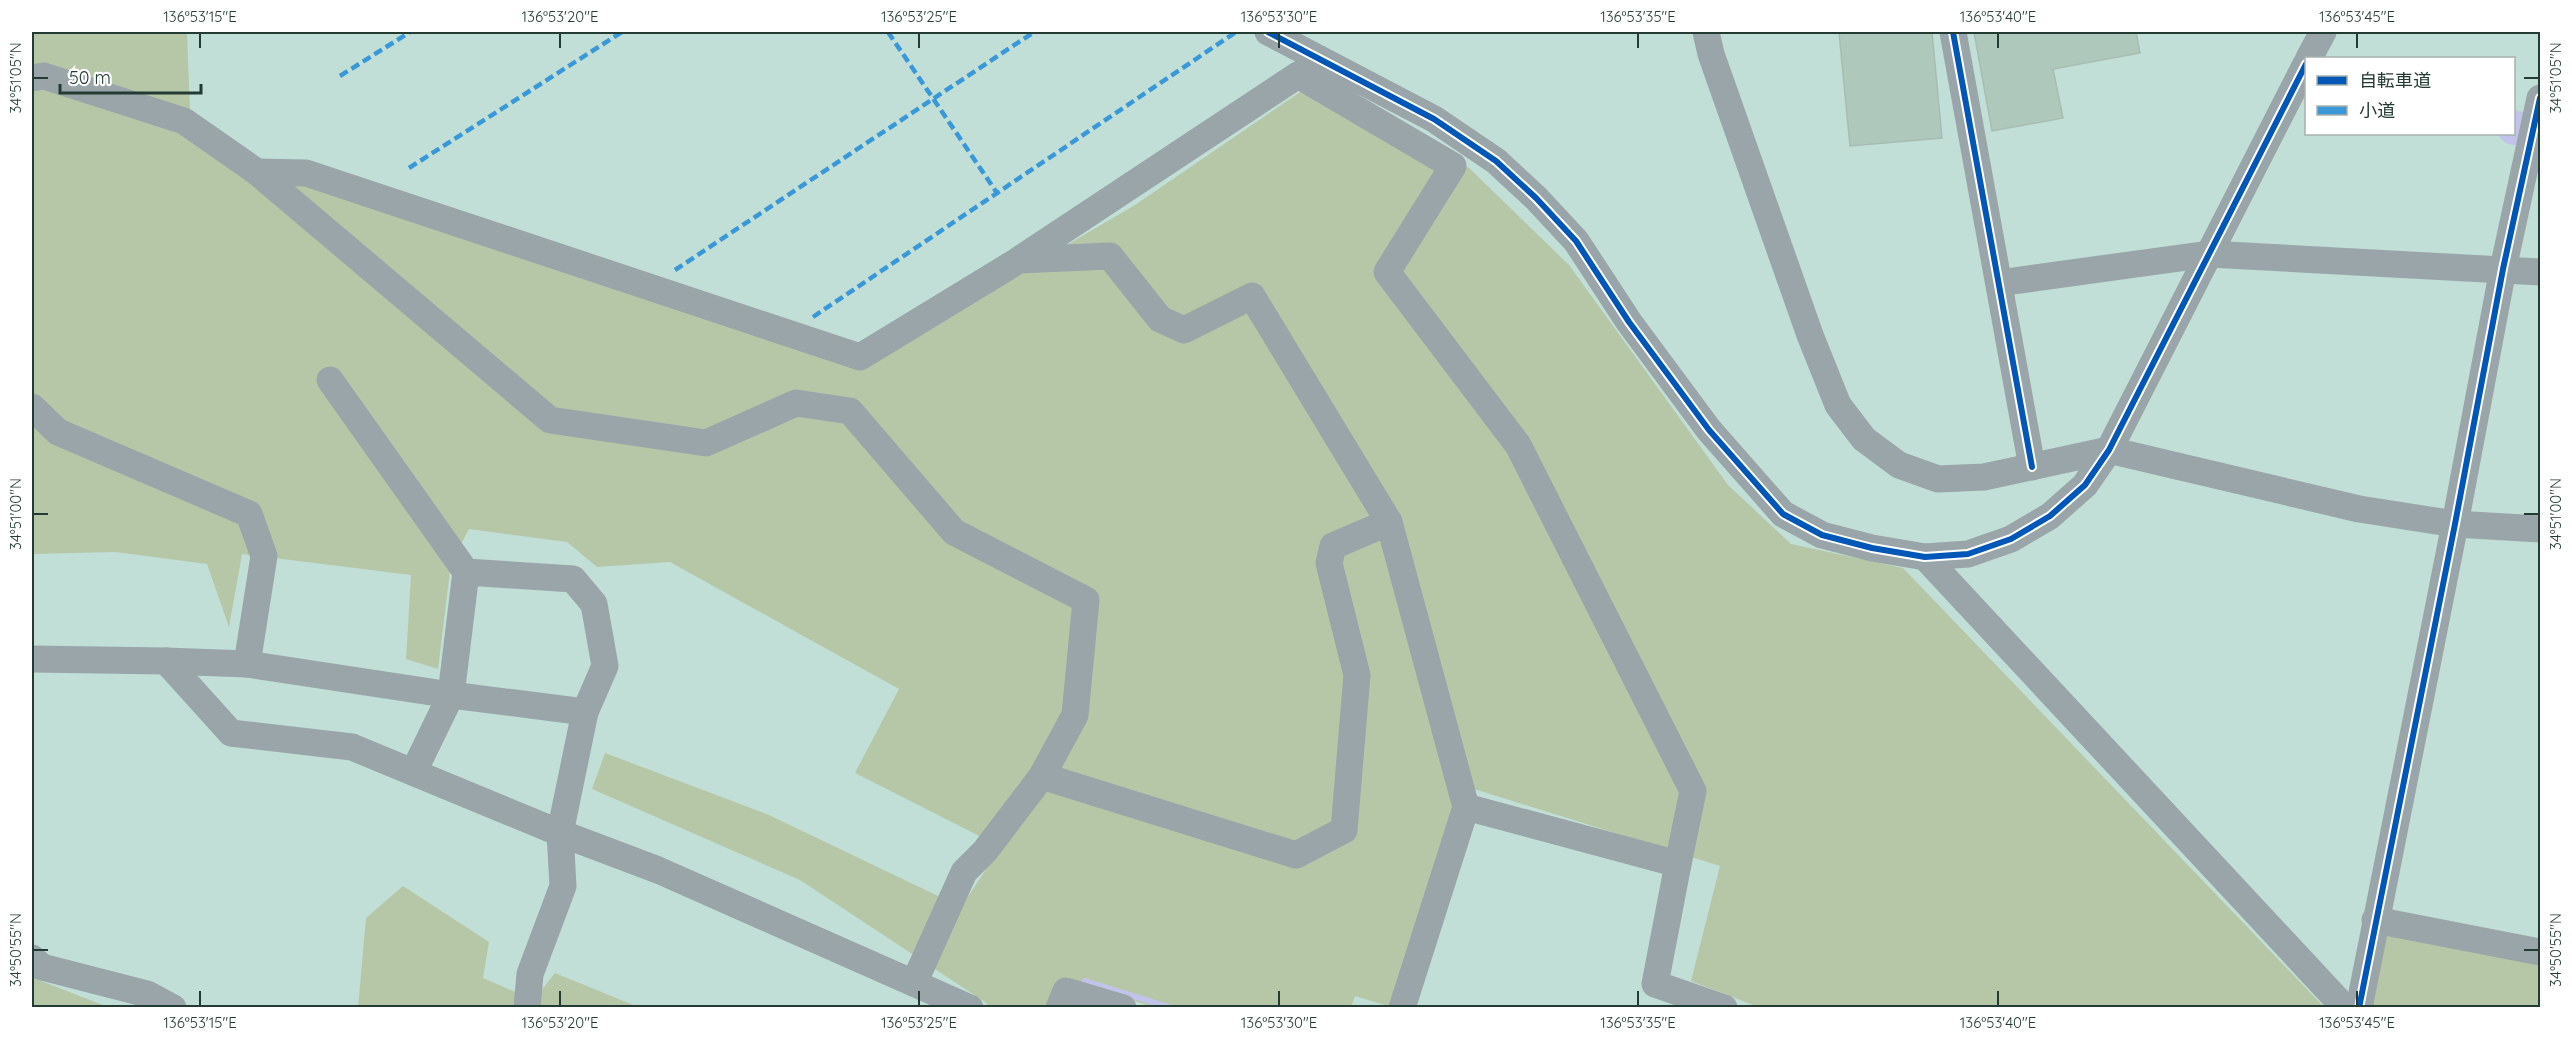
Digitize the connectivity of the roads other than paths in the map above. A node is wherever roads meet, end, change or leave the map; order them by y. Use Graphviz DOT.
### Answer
graph roads {
  1 [pos="1268,32"];
  2 [pos="1706,32"];
  3 [pos="1953,32"];
  4 [pos="2323,32"];
  5 [pos="2310,57"];
  6 [pos="2305,67"];
  7 [pos="32,78"];
  8 [pos="2541,98"];
  9 [pos="257,172"];
  10 [pos="2209,255"];
  11 [pos="1018,260"];
  12 [pos="2503,269"];
  13 [pos="2541,272"];
  14 [pos="1999,283"];
  15 [pos="330,380"];
  16 [pos="32,407"];
  17 [pos="2109,450"];
  18 [pos="2032,467"];
  19 [pos="1389,522"];
  20 [pos="2456,524"];
  21 [pos="2541,529"];
  22 [pos="1925,556"];
  23 [pos="466,572"];
  24 [pos="32,659"];
  25 [pos="166,661"];
  26 [pos="247,664"];
  27 [pos="451,695"];
  28 [pos="585,712"];
  29 [pos="414,771"];
  30 [pos="1042,776"];
  31 [pos="1466,807"];
  32 [pos="560,833"];
  33 [pos="1678,864"];
  34 [pos="2375,920"];
  35 [pos="2541,952"];
  36 [pos="32,958"];
  37 [pos="914,983"];
  38 [pos="173,1008"];
  39 [pos="527,1008"];
  40 [pos="970,1008"];
  41 [pos="1059,1008"];
  42 [pos="1123,1008"];
  43 [pos="1402,1008"];
  44 [pos="1724,1008"];
  45 [pos="2345,1008"];
  46 [pos="2359,1008"];
  1 -- 22 [label="street"];
  2 -- 18 [label="street"];
  3 -- 14 [label="street"];
  4 -- 5 [label="street"];
  6 -- 10 [label="street"];
  7 -- 9 [label="street"];
  8 -- 12 [label="street"];
  9 -- 11 [label="street"];
  9 -- 30 [label="street"];
  10 -- 12 [label="street"];
  10 -- 14 [label="street"];
  10 -- 17 [label="street"];
  11 -- 19 [label="street"];
  11 -- 33 [label="street"];
  12 -- 13 [label="street"];
  12 -- 20 [label="street"];
  14 -- 18 [label="street"];
  15 -- 23 [label="street"];
  16 -- 26 [label="street"];
  17 -- 18 [label="street"];
  17 -- 20 [label="street"];
  17 -- 22 [label="street"];
  19 -- 30 [label="street"];
  19 -- 31 [label="street"];
  20 -- 21 [label="street"];
  20 -- 34 [label="street"];
  22 -- 45 [label="street"];
  23 -- 27 [label="street"];
  23 -- 28 [label="street"];
  24 -- 25 [label="street"];
  25 -- 26 [label="street"];
  25 -- 29 [label="street"];
  26 -- 27 [label="street"];
  27 -- 28 [label="street"];
  27 -- 29 [label="street"];
  28 -- 32 [label="street"];
  29 -- 32 [label="street"];
  30 -- 37 [label="street"];
  31 -- 33 [label="street"];
  31 -- 43 [label="street"];
  32 -- 37 [label="street"];
  32 -- 39 [label="street"];
  33 -- 44 [label="street"];
  34 -- 35 [label="street"];
  34 -- 46 [label="street"];
  36 -- 38 [label="street"];
  37 -- 40 [label="street"];
  41 -- 42 [label="street"];
}
